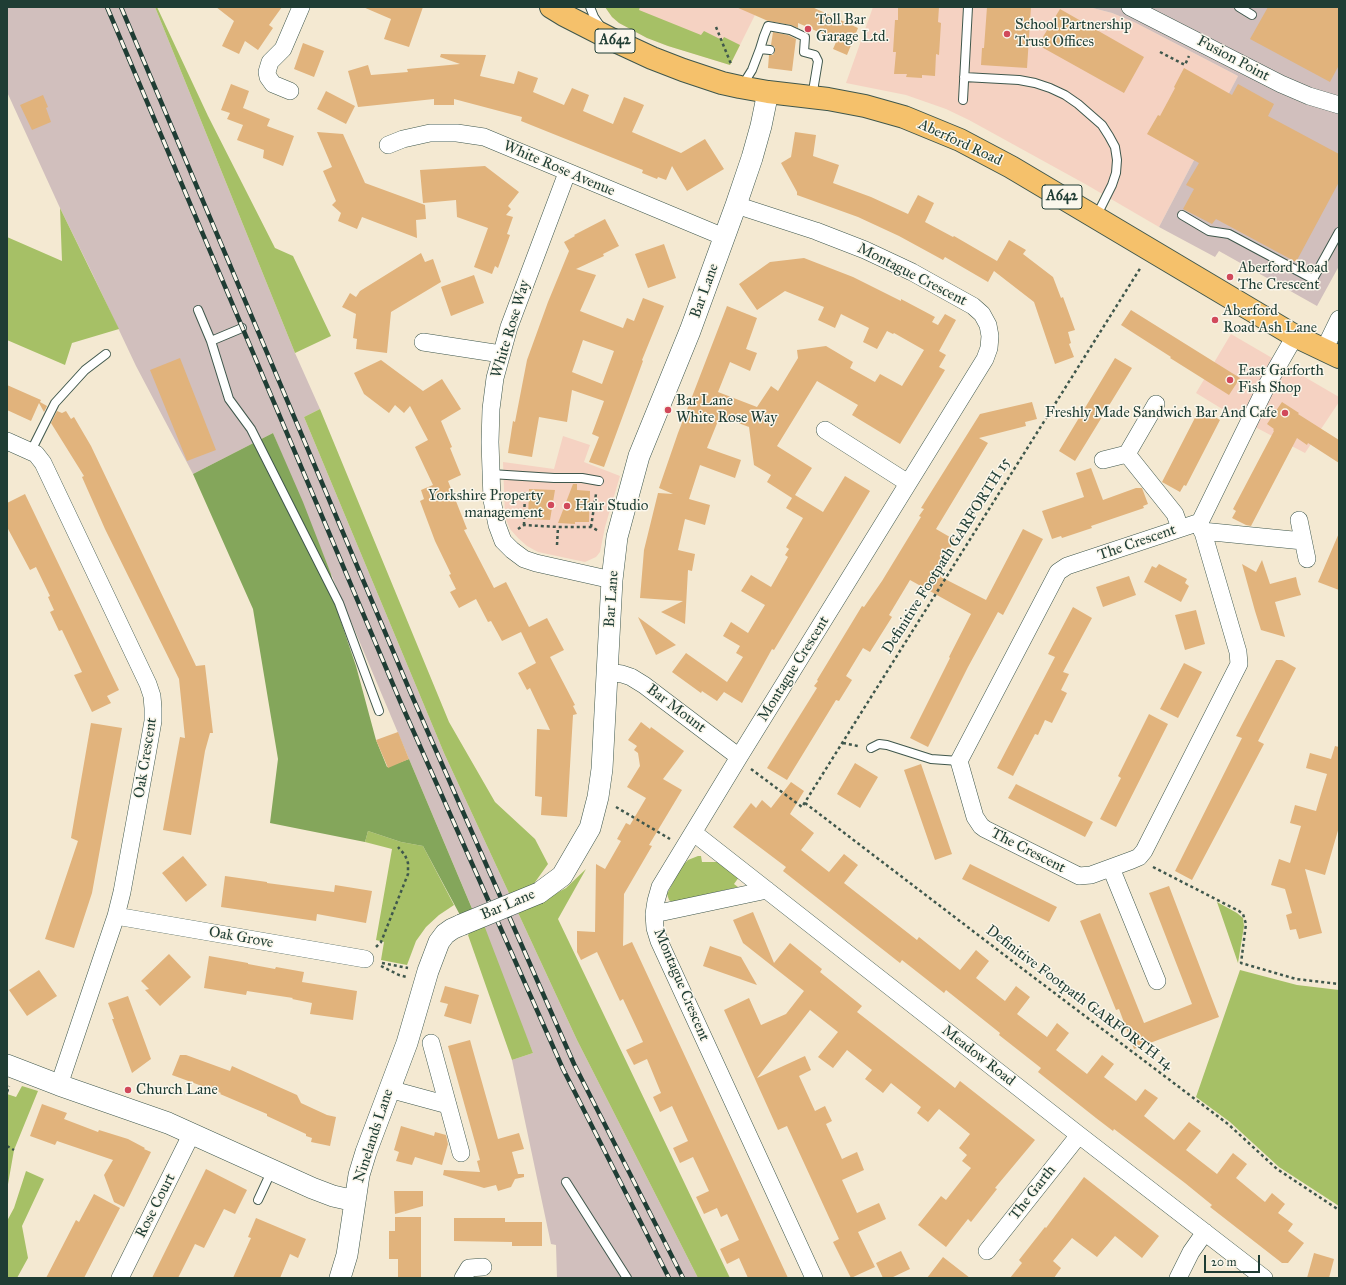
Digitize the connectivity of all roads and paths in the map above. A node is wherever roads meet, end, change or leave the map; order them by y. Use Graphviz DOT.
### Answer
graph roads {
  1 [pos="301,7"];
  2 [pos="551,7"];
  3 [pos="590,7"];
  4 [pos="968,7"];
  5 [pos="1130,7"];
  6 [pos="1239,7"];
  7 [pos="1252,14"];
  8 [pos="716,27"];
  9 [pos="611,39"];
  10 [pos="1197,40"];
  11 [pos="760,49"];
  12 [pos="770,50"];
  13 [pos="1160,52"];
  14 [pos="964,77"];
  15 [pos="742,87"];
  16 [pos="290,91"];
  17 [pos="768,92"];
  18 [pos="812,98"];
  19 [pos="963,100"];
  20 [pos="1339,105"];
  21 [pos="388,145"];
  22 [pos="567,173"];
  23 [pos="736,205"];
  24 [pos="1182,215"];
  25 [pos="1095,217"];
  26 [pos="1339,232"];
  27 [pos="724,238"];
  28 [pos="1152,250"];
  29 [pos="198,310"];
  30 [pos="1339,318"];
  31 [pos="242,328"];
  32 [pos="1296,336"];
  33 [pos="211,341"];
  34 [pos="423,342"];
  35 [pos="106,354"];
  36 [pos="501,354"];
  37 [pos="1335,356"];
  38 [pos="1156,404"];
  39 [pos="825,430"];
  40 [pos="7,441"];
  41 [pos="31,451"];
  42 [pos="1127,454"];
  43 [pos="1103,460"];
  44 [pos="491,474"];
  45 [pos="525,476"];
  46 [pos="599,481"];
  47 [pos="908,483"];
  48 [pos="1299,520"];
  49 [pos="524,525"];
  50 [pos="558,527"];
  51 [pos="1201,527"];
  52 [pos="591,528"];
  53 [pos="1180,528"];
  54 [pos="617,537"];
  55 [pos="503,541"];
  56 [pos="1303,541"];
  57 [pos="557,545"];
  58 [pos="1307,558"];
  59 [pos="612,580"];
  60 [pos="607,672"];
  61 [pos="379,711"];
  62 [pos="871,748"];
  63 [pos="739,758"];
  64 [pos="959,762"];
  65 [pos="598,797"];
  66 [pos="805,803"];
  67 [pos="694,833"];
  68 [pos="398,847"];
  69 [pos="685,848"];
  70 [pos="1136,858"];
  71 [pos="1110,868"];
  72 [pos="767,890"];
  73 [pos="654,914"];
  74 [pos="116,916"];
  75 [pos="365,959"];
  76 [pos="428,971"];
  77 [pos="1157,982"];
  78 [pos="1339,984"];
  79 [pos="407,1043"];
  80 [pos="431,1043"];
  81 [pos="7,1065"];
  82 [pos="59,1085"];
  83 [pos="390,1089"];
  84 [pos="448,1105"];
  85 [pos="192,1133"];
  86 [pos="1079,1135"];
  87 [pos="7,1146"];
  88 [pos="14,1150"];
  89 [pos="461,1153"];
  90 [pos="272,1170"];
  91 [pos="566,1182"];
  92 [pos="258,1200"];
  93 [pos="354,1201"];
  94 [pos="1339,1210"];
  95 [pos="1204,1232"];
  96 [pos="987,1251"];
  97 [pos="483,1267"];
  98 [pos="120,1278"];
  99 [pos="340,1278"];
  100 [pos="463,1278"];
  101 [pos="627,1278"];
  102 [pos="814,1278"];
  103 [pos="1178,1278"];
  104 [pos="1264,1278"];
  1 -- 16 [label="street"];
  2 -- 9 [label="main road, Aberford Road / A642"];
  3 -- 9 [label="lane"];
  4 -- 14 [label="lane"];
  5 -- 10 [label="street, Fusion Point"];
  6 -- 7 [label="lane"];
  8 -- 15 [label="path"];
  9 -- 15 [label="main road, Aberford Road / A642"];
  10 -- 13 [label="path"];
  10 -- 20 [label="street, Fusion Point"];
  11 -- 12 [label="lane"];
  11 -- 15 [label="lane"];
  11 -- 18 [label="lane"];
  14 -- 19 [label="lane"];
  14 -- 25 [label="lane"];
  15 -- 17 [label="main road, Aberford Road / A642"];
  17 -- 18 [label="main road, Aberford Road / A642"];
  17 -- 23 [label="street, Bar Lane"];
  18 -- 25 [label="main road, Aberford Road / A642"];
  21 -- 22 [label="street, White Rose Avenue"];
  22 -- 27 [label="street, White Rose Avenue"];
  22 -- 36 [label="street, White Rose Way"];
  23 -- 27 [label="street, Bar Lane"];
  23 -- 47 [label="street, Montague Crescent"];
  24 -- 26 [label="lane"];
  25 -- 28 [label="main road, Aberford Road / A642"];
  27 -- 54 [label="street, Bar Lane"];
  28 -- 32 [label="main road, Aberford Road / A642"];
  28 -- 66 [label="path, Definitive Footpath GARFORTH 15"];
  29 -- 33 [label="lane"];
  30 -- 37 [label="street"];
  31 -- 33 [label="lane"];
  32 -- 37 [label="main road, Aberford Road / A642"];
  32 -- 51 [label="street"];
  33 -- 61 [label="lane"];
  34 -- 36 [label="street"];
  35 -- 41 [label="lane"];
  36 -- 44 [label="street, White Rose Way"];
  38 -- 42 [label="street"];
  39 -- 47 [label="street"];
  40 -- 41 [label="street, Oak Crescent"];
  41 -- 74 [label="street, Oak Crescent"];
  42 -- 43 [label="street"];
  42 -- 53 [label="street"];
  44 -- 45 [label="lane"];
  44 -- 55 [label="street, White Rose Way"];
  45 -- 46 [label="lane"];
  45 -- 49 [label="path"];
  46 -- 52 [label="path"];
  47 -- 63 [label="street, Montague Crescent"];
  48 -- 56 [label="street"];
  49 -- 50 [label="path"];
  49 -- 55 [label="path"];
  50 -- 52 [label="path"];
  50 -- 57 [label="path"];
  51 -- 53 [label="street, The Crescent"];
  51 -- 56 [label="street"];
  51 -- 70 [label="street"];
  52 -- 54 [label="path"];
  53 -- 64 [label="street, The Crescent"];
  54 -- 59 [label="street, Bar Lane"];
  55 -- 59 [label="street, White Rose Way"];
  56 -- 58 [label="street"];
  59 -- 60 [label="street, Bar Lane"];
  60 -- 63 [label="street, Bar Mount"];
  60 -- 65 [label="street, Bar Lane"];
  62 -- 64 [label="lane"];
  63 -- 66 [label="path"];
  63 -- 67 [label="street, Montague Crescent"];
  64 -- 71 [label="street, The Crescent"];
  65 -- 69 [label="path"];
  65 -- 76 [label="street, Bar Lane, bridge"];
  66 -- 94 [label="path, Definitive Footpath GARFORTH 14"];
  67 -- 69 [label="street, Montague Crescent"];
  67 -- 72 [label="street, Meadow Road"];
  68 -- 75 [label="path"];
  69 -- 73 [label="street, Montague Crescent"];
  70 -- 71 [label="street, The Crescent"];
  70 -- 78 [label="path"];
  71 -- 77 [label="street"];
  72 -- 73 [label="street"];
  72 -- 86 [label="street, Meadow Road"];
  73 -- 102 [label="street, Montague Crescent"];
  74 -- 75 [label="street, Oak Grove"];
  74 -- 82 [label="street, Oak Crescent"];
  75 -- 76 [label="path"];
  75 -- 76 [label="path"];
  76 -- 79 [label="street, Bar Lane"];
  79 -- 83 [label="street, Ninelands Lane"];
  80 -- 84 [label="street"];
  81 -- 82 [label="street"];
  82 -- 85 [label="street"];
  83 -- 84 [label="street"];
  83 -- 93 [label="street, Ninelands Lane"];
  84 -- 89 [label="street"];
  85 -- 90 [label="street"];
  85 -- 98 [label="street, Rose Court"];
  86 -- 95 [label="street, Meadow Road"];
  86 -- 96 [label="street, The Garth"];
  87 -- 88 [label="path"];
  90 -- 92 [label="lane"];
  90 -- 93 [label="street"];
  91 -- 101 [label="lane"];
  93 -- 99 [label="street, Ninelands Lane"];
  95 -- 103 [label="street"];
  95 -- 104 [label="street, Meadow Road"];
  97 -- 100 [label="street"];
}
